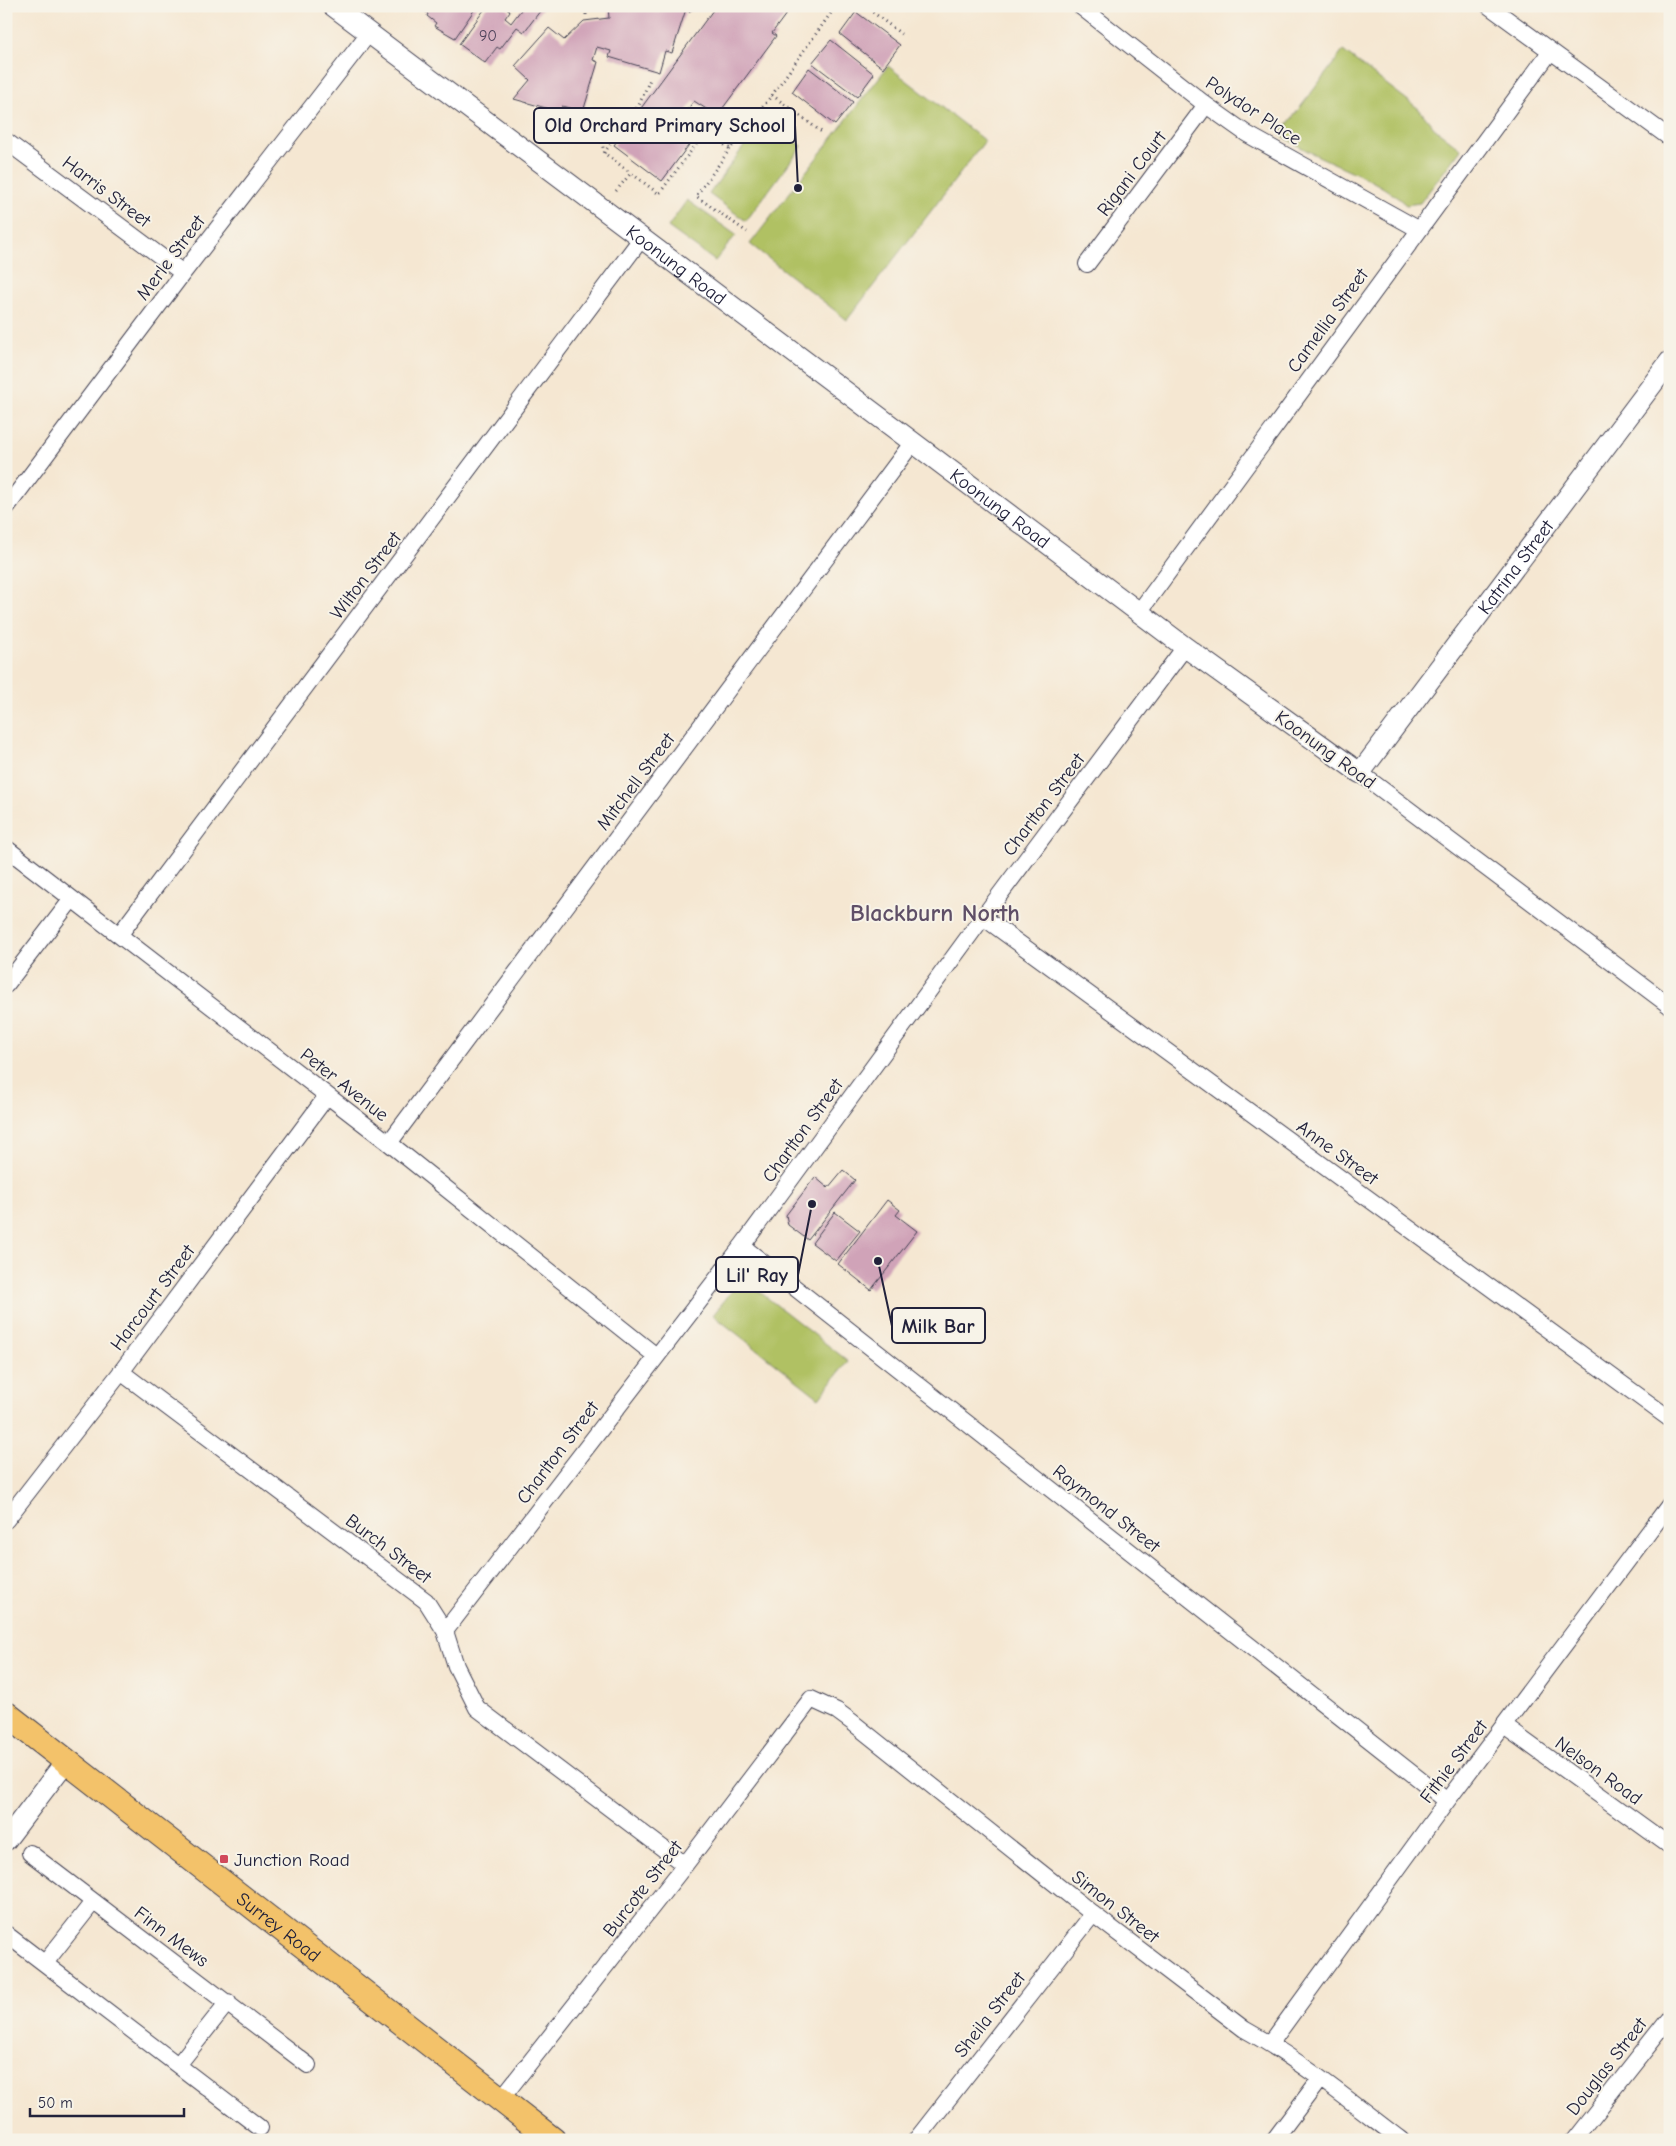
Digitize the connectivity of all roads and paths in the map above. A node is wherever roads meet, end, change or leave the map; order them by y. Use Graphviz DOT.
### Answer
graph roads {
  1 [pos="333,6"];
  2 [pos="586,6"];
  3 [pos="836,6"];
  4 [pos="865,6"];
  5 [pos="1080,6"];
  6 [pos="1489,6"];
  7 [pos="586,15"];
  8 [pos="369,33"];
  9 [pos="901,34"];
  10 [pos="1550,52"];
  11 [pos="651,77"];
  12 [pos="772,95"];
  13 [pos="1206,106"];
  14 [pos="823,133"];
  15 [pos="601,137"];
  16 [pos="1670,138"];
  17 [pos="6,141"];
  18 [pos="730,149"];
  19 [pos="604,154"];
  20 [pos="631,173"];
  21 [pos="616,192"];
  22 [pos="1418,229"];
  23 [pos="747,232"];
  24 [pos="641,239"];
  25 [pos="1087,264"];
  26 [pos="183,273"];
  27 [pos="1670,361"];
  28 [pos="913,442"];
  29 [pos="6,508"];
  30 [pos="1139,612"];
  31 [pos="1185,647"];
  32 [pos="1360,773"];
  33 [pos="6,848"];
  34 [pos="72,899"];
  35 [pos="983,917"];
  36 [pos="120,934"];
  37 [pos="6,985"];
  38 [pos="1670,1006"];
  39 [pos="327,1096"];
  40 [pos="389,1143"];
  41 [pos="742,1246"];
  42 [pos="656,1356"];
  43 [pos="121,1372"];
  44 [pos="1670,1419"];
  45 [pos="1670,1504"];
  46 [pos="6,1520"];
  47 [pos="445,1631"];
  48 [pos="811,1699"];
  49 [pos="6,1714"];
  50 [pos="1504,1726"];
  51 [pos="66,1761"];
  52 [pos="1446,1801"];
  53 [pos="6,1840"];
  54 [pos="1670,1846"];
  55 [pos="30,1853"];
  56 [pos="685,1865"];
  57 [pos="93,1902"];
  58 [pos="1093,1914"];
  59 [pos="6,1934"];
  60 [pos="45,1963"];
  61 [pos="228,2002"];
  62 [pos="1670,2018"];
  63 [pos="1270,2044"];
  64 [pos="178,2065"];
  65 [pos="308,2065"];
  66 [pos="1320,2079"];
  67 [pos="501,2100"];
  68 [pos="260,2128"];
  69 [pos="553,2140"];
  70 [pos="916,2140"];
  71 [pos="1274,2140"];
  72 [pos="1401,2140"];
  73 [pos="1574,2140"];
  1 -- 8 [label="street, Koonung Road"];
  2 -- 7 [label="path"];
  3 -- 12 [label="path"];
  4 -- 9 [label="path"];
  5 -- 13 [label="street, Polydor Place"];
  6 -- 10 [label="street"];
  8 -- 24 [label="street, Koonung Road"];
  8 -- 26 [label="street, Merle Street"];
  10 -- 16 [label="street"];
  10 -- 22 [label="street, Camellia Street"];
  11 -- 19 [label="path"];
  12 -- 14 [label="path"];
  12 -- 18 [label="path"];
  13 -- 22 [label="street, Polydor Place"];
  13 -- 25 [label="street, Rigani Court"];
  15 -- 19 [label="path"];
  17 -- 26 [label="street, Harris Street"];
  18 -- 20 [label="path"];
  18 -- 23 [label="path"];
  19 -- 20 [label="path"];
  20 -- 21 [label="path"];
  22 -- 30 [label="street, Camellia Street"];
  24 -- 28 [label="street, Koonung Road"];
  24 -- 36 [label="street, Wilton Street"];
  26 -- 29 [label="street, Merle Street"];
  27 -- 32 [label="street, Katrina Street"];
  28 -- 30 [label="street, Koonung Road"];
  28 -- 40 [label="street, Mitchell Street"];
  30 -- 31 [label="street, Koonung Road"];
  31 -- 32 [label="street, Koonung Road"];
  31 -- 35 [label="street, Charlton Street"];
  32 -- 38 [label="street, Koonung Road"];
  33 -- 34 [label="street, Peter Avenue"];
  34 -- 36 [label="street, Peter Avenue"];
  34 -- 37 [label="street"];
  35 -- 41 [label="street, Charlton Street"];
  35 -- 44 [label="street, Anne Street"];
  36 -- 39 [label="street, Peter Avenue"];
  39 -- 40 [label="street, Peter Avenue"];
  39 -- 43 [label="street, Harcourt Street"];
  40 -- 42 [label="street, Peter Avenue"];
  41 -- 42 [label="street, Charlton Street"];
  41 -- 52 [label="street, Raymond Street"];
  42 -- 47 [label="street, Charlton Street"];
  43 -- 46 [label="street, Harcourt Street"];
  43 -- 47 [label="street, Burch Street"];
  45 -- 50 [label="street, Fithie Street"];
  47 -- 56 [label="street, Burch Street"];
  48 -- 56 [label="street, Burcote Street"];
  48 -- 58 [label="street, Simon Street"];
  49 -- 51 [label="main road, Surrey Road"];
  50 -- 52 [label="street, Fithie Street"];
  50 -- 54 [label="street, Nelson Road"];
  51 -- 53 [label="street"];
  51 -- 67 [label="main road, Surrey Road"];
  52 -- 63 [label="street, Fithie Street"];
  55 -- 57 [label="street, Finn Mews"];
  56 -- 67 [label="street, Burcote Street"];
  57 -- 60 [label="street"];
  57 -- 61 [label="street, Finn Mews"];
  58 -- 63 [label="street, Simon Street"];
  58 -- 70 [label="street, Sheila Street"];
  59 -- 60 [label="street"];
  60 -- 64 [label="street"];
  61 -- 64 [label="street"];
  61 -- 65 [label="street, Finn Mews"];
  62 -- 73 [label="street, Douglas Street"];
  63 -- 66 [label="street, Simon Street"];
  64 -- 68 [label="street"];
  66 -- 71 [label="street"];
  66 -- 72 [label="street, Simon Street"];
  67 -- 69 [label="main road, Surrey Road"];
}
